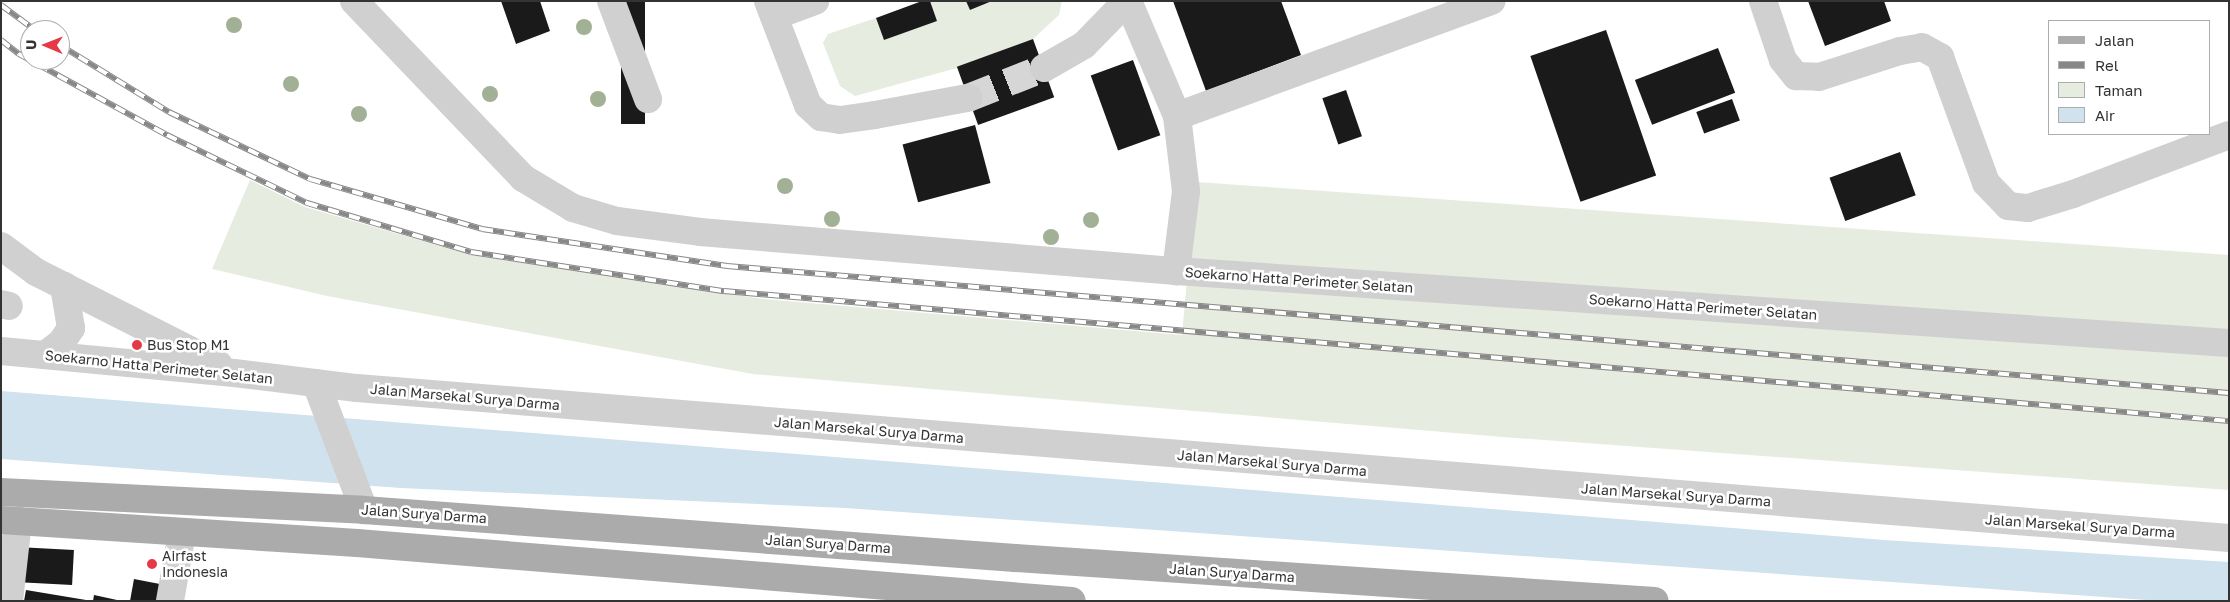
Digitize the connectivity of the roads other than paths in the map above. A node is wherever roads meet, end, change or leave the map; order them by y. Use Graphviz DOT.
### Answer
graph roads {
  1 [pos="354,1"];
  2 [pos="611,1"];
  3 [pos="815,1"];
  4 [pos="1128,1"];
  5 [pos="1492,1"];
  6 [pos="1763,1"];
  7 [pos="771,9"];
  8 [pos="1044,68"];
  9 [pos="968,98"];
  10 [pos="648,99"];
  11 [pos="1177,116"];
  12 [pos="2229,135"];
  13 [pos="1,246"];
  14 [pos="1176,271"];
  15 [pos="64,286"];
  16 [pos="2229,343"];
  17 [pos="1,351"];
  18 [pos="45,355"];
  19 [pos="234,373"];
  20 [pos="321,395"];
  21 [pos="1,492"];
  22 [pos="361,502"];
  23 [pos="10,521"];
  24 [pos="182,532"];
  25 [pos="2229,538"];
  26 [pos="941,596"];
  27 [pos="1008,599"];
  28 [pos="10,601"];
  29 [pos="170,601"];
  30 [pos="1072,601"];
  31 [pos="1655,601"];
  1 -- 14 [label="street, Soekarno Hatta Perimeter Selatan"];
  2 -- 10 [label="street"];
  3 -- 7 [label="street"];
  4 -- 8 [label="street"];
  4 -- 11 [label="street"];
  5 -- 11 [label="street"];
  6 -- 12 [label="street"];
  7 -- 9 [label="street"];
  11 -- 14 [label="street"];
  13 -- 15 [label="street"];
  14 -- 16 [label="street, Soekarno Hatta Perimeter Selatan"];
  15 -- 18 [label="street"];
  15 -- 19 [label="street"];
  17 -- 18 [label="street, Soekarno Hatta Perimeter Selatan"];
  18 -- 19 [label="street, Soekarno Hatta Perimeter Selatan"];
  19 -- 20 [label="street, Soekarno Hatta Perimeter Selatan"];
  20 -- 22 [label="street"];
  20 -- 25 [label="street, Jalan Marsekal Surya Darma"];
  21 -- 22 [label="main road, Jalan Surya Darma"];
  22 -- 31 [label="main road, Jalan Surya Darma"];
  23 -- 24 [label="main road"];
  23 -- 28 [label="street"];
  24 -- 26 [label="main road"];
  24 -- 29 [label="street"];
  26 -- 27 [label="main road"];
  27 -- 30 [label="main road"];
}
